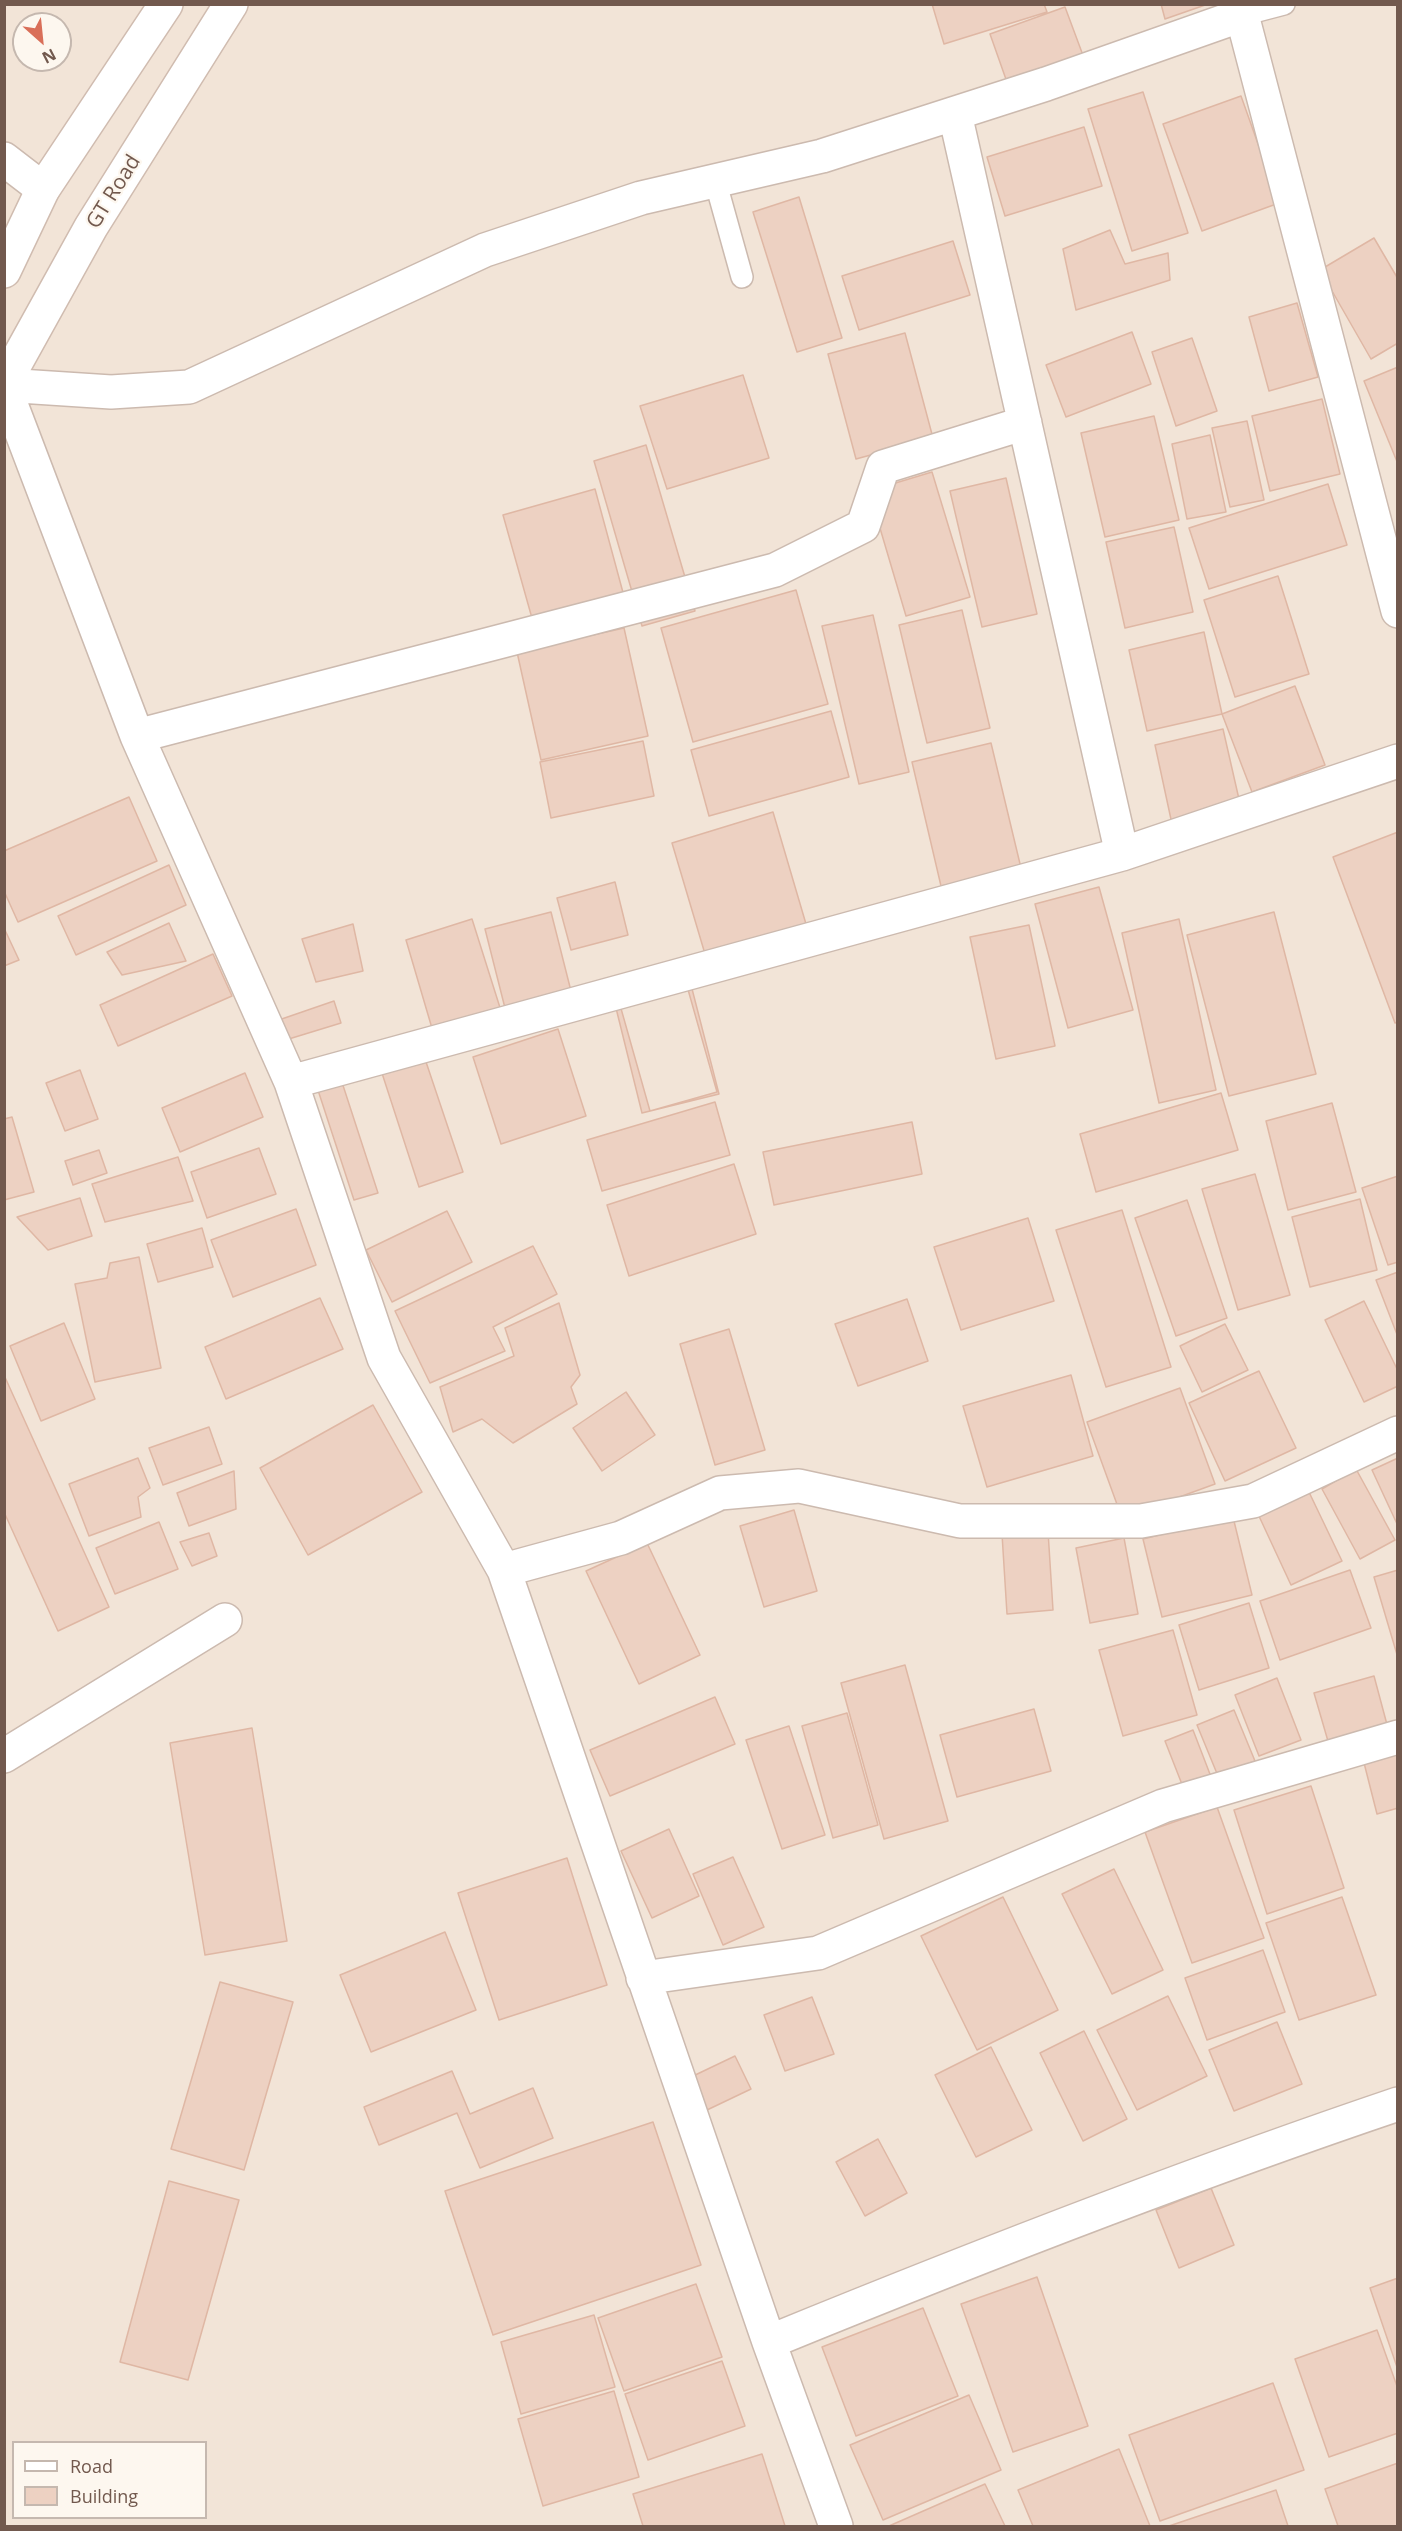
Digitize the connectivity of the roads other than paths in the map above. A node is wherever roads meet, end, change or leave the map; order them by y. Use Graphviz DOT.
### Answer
graph roads {
  1 [pos="166,4"];
  2 [pos="231,4"];
  3 [pos="1284,4"];
  4 [pos="1242,15"];
  5 [pos="955,114"];
  6 [pos="4,159"];
  7 [pos="715,180"];
  8 [pos="43,189"];
  9 [pos="4,271"];
  10 [pos="742,277"];
  11 [pos="4,385"];
  12 [pos="1024,423"];
  13 [pos="1398,611"];
  14 [pos="137,736"];
  15 [pos="1398,761"];
  16 [pos="1122,854"];
  17 [pos="291,1082"];
  18 [pos="1398,1433"];
  19 [pos="504,1570"];
  20 [pos="225,1620"];
  21 [pos="1398,1737"];
  22 [pos="4,1756"];
  23 [pos="643,1978"];
  24 [pos="1398,2104"];
  25 [pos="769,2342"];
  26 [pos="836,2526"];
  1 -- 8 [label="street"];
  2 -- 11 [label="street, GT Road"];
  3 -- 4 [label="lane"];
  4 -- 5 [label="street"];
  4 -- 13 [label="street"];
  5 -- 7 [label="street"];
  5 -- 12 [label="street"];
  6 -- 8 [label="street"];
  7 -- 10 [label="lane"];
  7 -- 11 [label="street"];
  8 -- 9 [label="street"];
  11 -- 14 [label="street"];
  12 -- 14 [label="street"];
  12 -- 16 [label="street"];
  14 -- 17 [label="street"];
  15 -- 16 [label="street"];
  16 -- 17 [label="street"];
  17 -- 19 [label="street"];
  18 -- 19 [label="street"];
  19 -- 23 [label="street"];
  20 -- 22 [label="street"];
  21 -- 23 [label="street"];
  23 -- 25 [label="street"];
  24 -- 25 [label="street"];
  25 -- 26 [label="street"];
}
